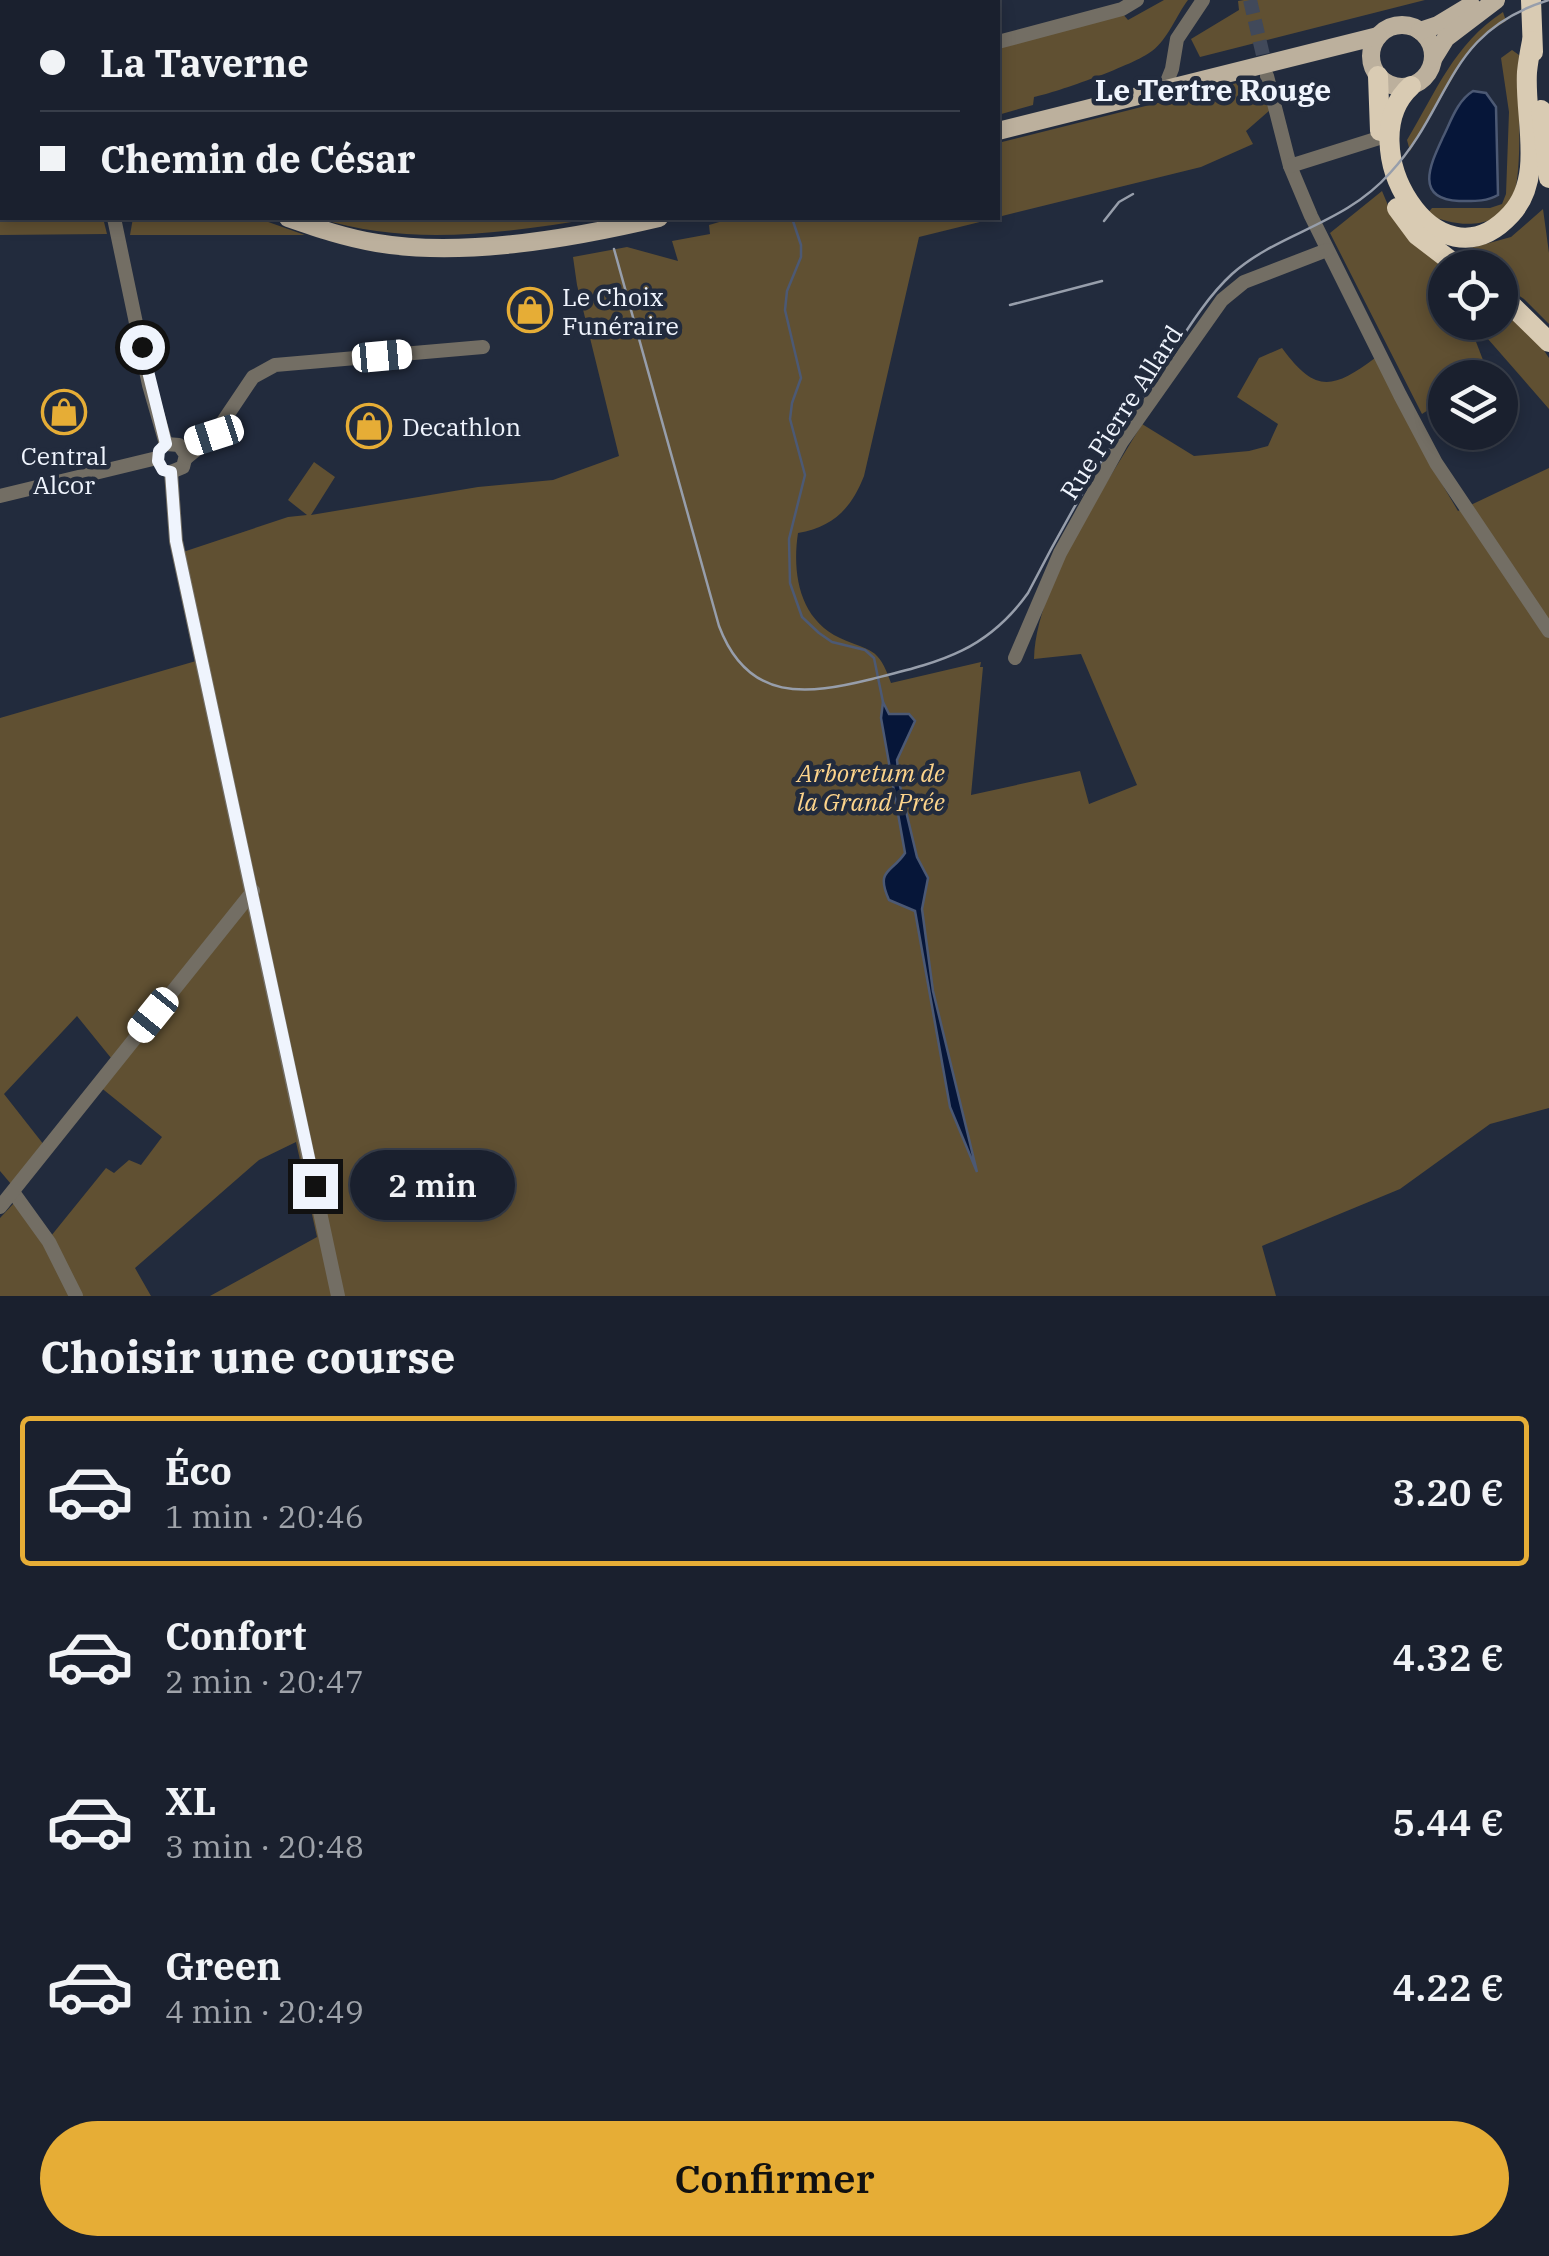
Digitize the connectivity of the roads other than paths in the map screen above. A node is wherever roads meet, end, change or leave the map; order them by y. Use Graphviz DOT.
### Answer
graph roads {
  1 [pos="1137,0"];
  2 [pos="1204,0"];
  3 [pos="1480,0"];
  4 [pos="1496,0"];
  5 [pos="1530,0"];
  6 [pos="1420,31"];
  7 [pos="1378,36"];
  8 [pos="1000,41"];
  9 [pos="1532,41"];
  10 [pos="1176,49"];
  11 [pos="1318,51"];
  12 [pos="1432,59"];
  13 [pos="1264,68"];
  14 [pos="1375,72"];
  15 [pos="1202,79"];
  16 [pos="1411,86"];
  17 [pos="1164,89"];
  18 [pos="1000,131"];
  19 [pos="1383,136"];
  20 [pos="1290,166"];
  21 [pos="1549,178"];
  22 [pos="1399,199"];
  23 [pos="115,220"];
  24 [pos="125,220"];
  25 [pos="295,220"];
  26 [pos="647,220"];
  27 [pos="121,243"];
  28 [pos="1327,250"];
  29 [pos="1437,250"];
  30 [pos="1518,312"];
  31 [pos="1549,342"];
  32 [pos="483,346"];
  33 [pos="178,449"];
  34 [pos="157,458"];
  35 [pos="171,472"];
  36 [pos="0,496"];
  37 [pos="1549,631"];
  38 [pos="1015,658"];
  39 [pos="253,891"];
  40 [pos="13,1192"];
  41 [pos="0,1207"];
  42 [pos="76,1296"];
  43 [pos="338,1296"];
  1 -- 8 [label="street"];
  2 -- 10 [label="street"];
  3 -- 6 [label="main road"];
  4 -- 12 [label="main road"];
  5 -- 9 [label="highway"];
  6 -- 7 [label="main road"];
  6 -- 12 [label="main road"];
  7 -- 11 [label="main road"];
  7 -- 14 [label="main road"];
  9 -- 21 [label="highway"];
  9 -- 22 [label="highway"];
  10 -- 15 [label="street"];
  10 -- 17 [label="street"];
  11 -- 13 [label="main road"];
  11 -- 14 [label="main road"];
  12 -- 16 [label="main road"];
  13 -- 15 [label="main road"];
  13 -- 20 [label="street"];
  14 -- 16 [label="main road"];
  14 -- 19 [label="highway"];
  15 -- 17 [label="main road"];
  16 -- 19 [label="highway"];
  17 -- 18 [label="main road"];
  19 -- 20 [label="street"];
  19 -- 22 [label="highway"];
  20 -- 28 [label="street"];
  22 -- 29 [label="highway"];
  23 -- 27 [label="street"];
  24 -- 27 [label="street"];
  25 -- 26 [label="main road"];
  27 -- 33 [label="street"];
  28 -- 37 [label="street"];
  28 -- 38 [label="street, Rue Pierre Allard"];
  30 -- 31 [label="highway"];
  32 -- 33 [label="street"];
  33 -- 34 [label="street"];
  33 -- 35 [label="street"];
  34 -- 35 [label="street"];
  34 -- 36 [label="street"];
  35 -- 39 [label="street"];
  39 -- 40 [label="street"];
  39 -- 43 [label="street"];
  40 -- 41 [label="street"];
  40 -- 42 [label="street"];
}
